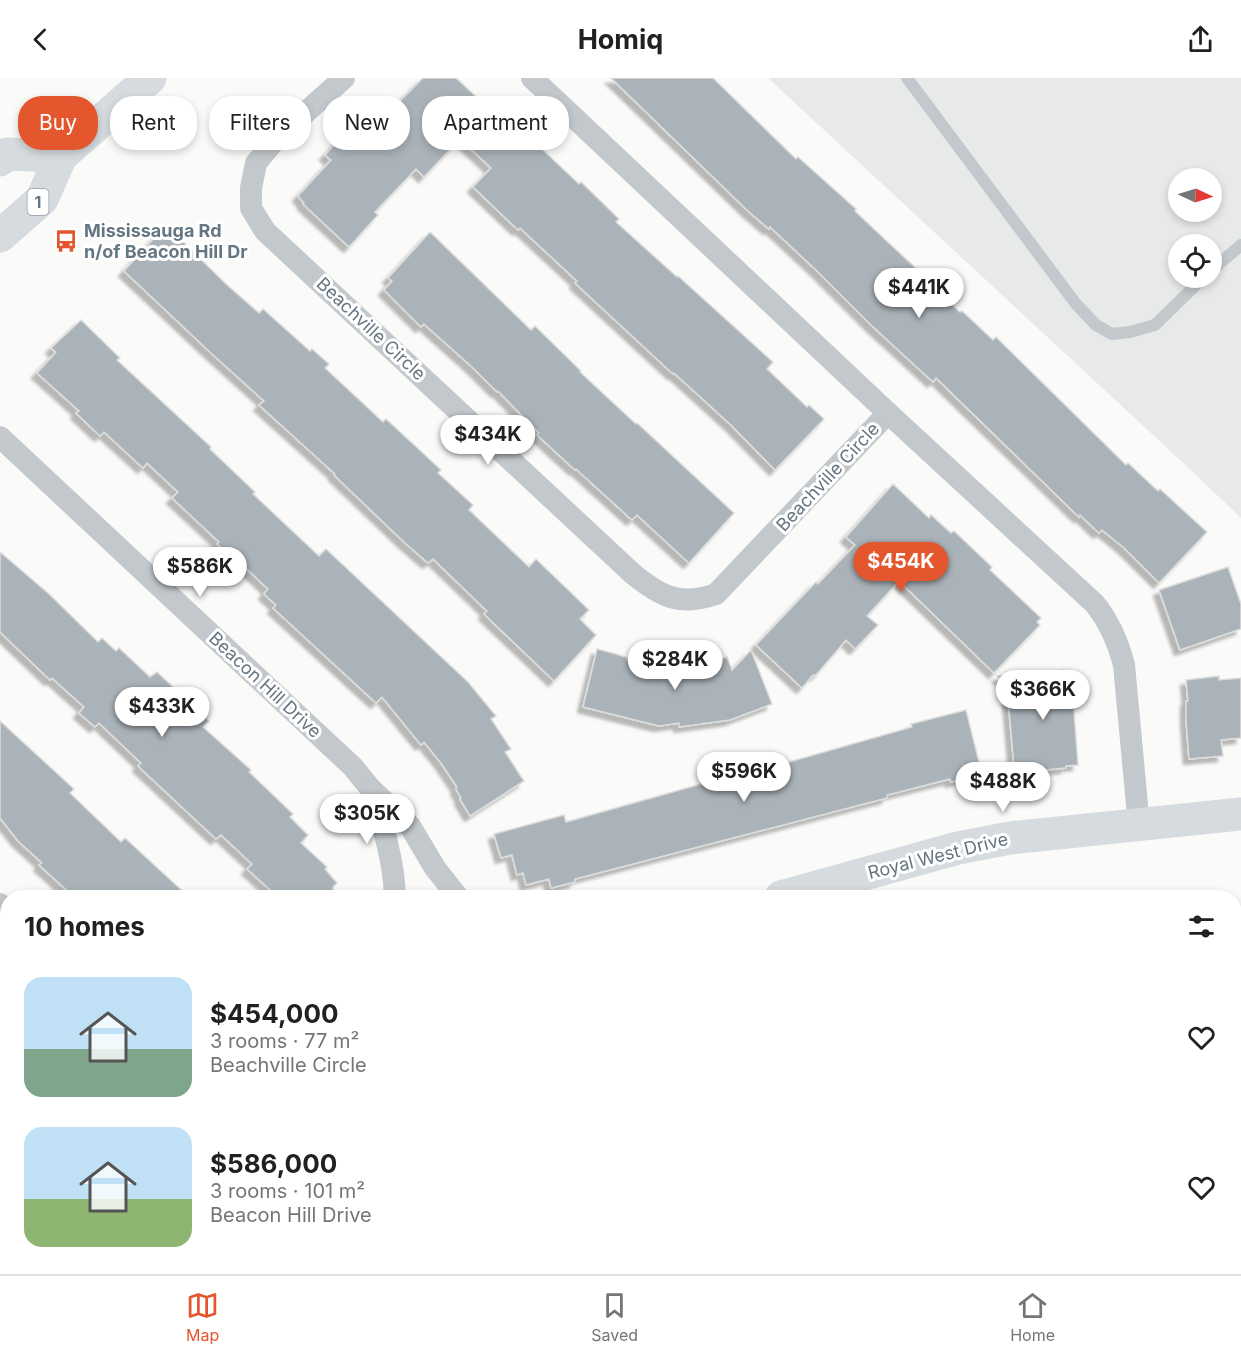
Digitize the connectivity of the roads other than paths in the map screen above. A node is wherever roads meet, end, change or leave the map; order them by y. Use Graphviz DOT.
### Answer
graph roads {
  1 [pos="150,78"];
  2 [pos="344,78"];
  3 [pos="532,78"];
  4 [pos="907,78"];
  5 [pos="61,156"];
  6 [pos="0,160"];
  7 [pos="0,236"];
  8 [pos="1241,245"];
  9 [pos="1222,261"];
  10 [pos="1193,288"];
  11 [pos="888,413"];
  12 [pos="0,437"];
  13 [pos="370,788"];
  14 [pos="1241,814"];
  15 [pos="1138,826"];
  16 [pos="395,890"];
  17 [pos="452,890"];
  18 [pos="806,890"];
  1 -- 5 [label="street, 1"];
  2 -- 11 [label="street, Beachville Circle"];
  3 -- 11 [label="street, Beachville Circle"];
  4 -- 10 [label="lane"];
  5 -- 6 [label="street"];
  5 -- 7 [label="street, 1"];
  8 -- 9 [label="lane"];
  11 -- 15 [label="street, Beachville Circle"];
  12 -- 13 [label="street, Beacon Hill Drive"];
  13 -- 16 [label="street, Beacon Hill Drive"];
  13 -- 17 [label="street, Beacon Hill Drive"];
  14 -- 15 [label="street, Royal West Drive"];
  15 -- 18 [label="street, Royal West Drive"];
}
